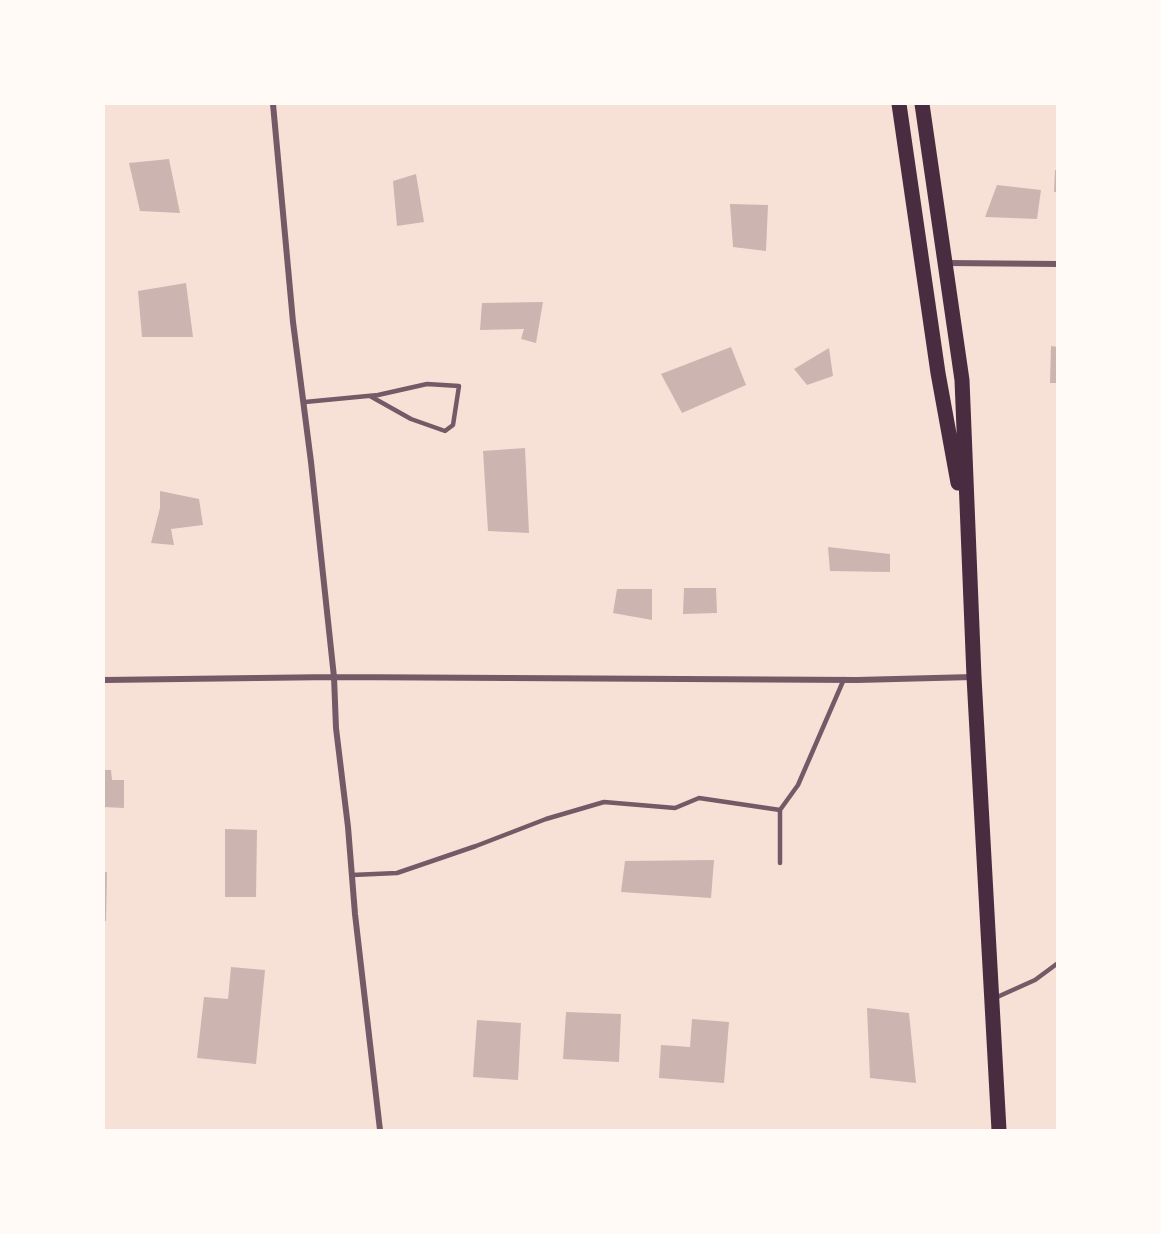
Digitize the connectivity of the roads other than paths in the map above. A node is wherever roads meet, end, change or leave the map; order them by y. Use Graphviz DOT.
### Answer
graph roads {
  1 [pos="273,104"];
  2 [pos="899,104"];
  3 [pos="922,104"];
  4 [pos="946,263"];
  5 [pos="1058,264"];
  6 [pos="370,396"];
  7 [pos="305,402"];
  8 [pos="967,530"];
  9 [pos="334,677"];
  10 [pos="974,677"];
  11 [pos="844,679"];
  12 [pos="104,680"];
  13 [pos="780,810"];
  14 [pos="780,863"];
  15 [pos="352,875"];
  16 [pos="1058,963"];
  17 [pos="992,999"];
  18 [pos="380,1131"];
  19 [pos="999,1131"];
  1 -- 7 [label="street"];
  2 -- 8 [label="main road"];
  3 -- 4 [label="main road"];
  4 -- 5 [label="street"];
  4 -- 8 [label="main road"];
  6 -- 6 [label="lane"];
  6 -- 7 [label="lane"];
  7 -- 9 [label="street"];
  8 -- 10 [label="main road"];
  9 -- 11 [label="street"];
  9 -- 12 [label="street"];
  9 -- 15 [label="street"];
  10 -- 11 [label="street"];
  10 -- 17 [label="main road"];
  11 -- 13 [label="lane"];
  13 -- 14 [label="lane"];
  13 -- 15 [label="lane"];
  15 -- 18 [label="street"];
  16 -- 17 [label="lane"];
  17 -- 19 [label="main road"];
}
